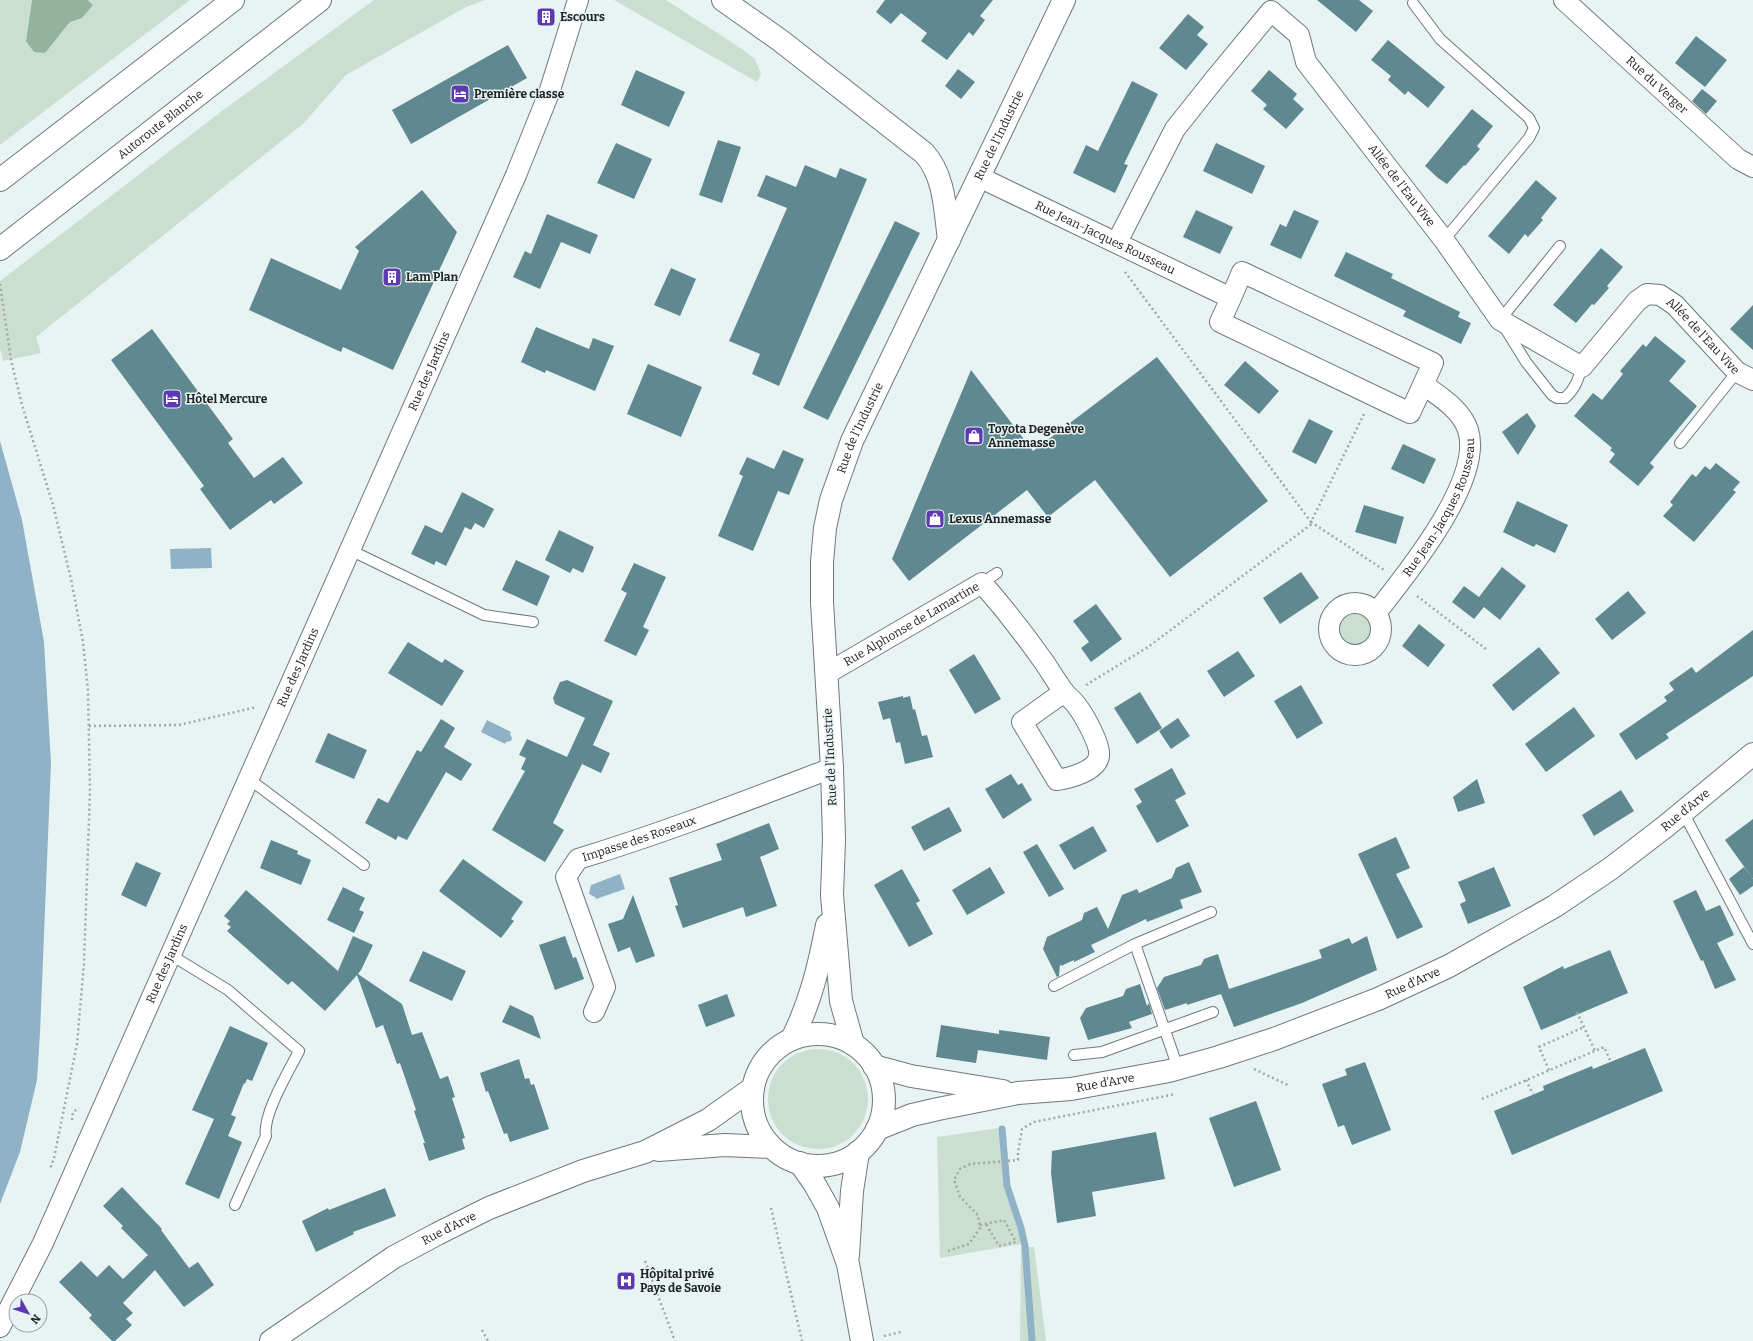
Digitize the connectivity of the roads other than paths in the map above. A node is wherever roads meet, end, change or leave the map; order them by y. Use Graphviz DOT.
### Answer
graph roads {
  1 [pos="233,0"];
  2 [pos="320,0"];
  3 [pos="578,0"];
  4 [pos="723,0"];
  5 [pos="1064,0"];
  6 [pos="1564,0"];
  7 [pos="1414,3"];
  8 [pos="1753,168"];
  9 [pos="979,177"];
  10 [pos="1,179"];
  11 [pos="949,240"];
  12 [pos="1444,240"];
  13 [pos="1117,242"];
  14 [pos="1560,246"];
  15 [pos="0,249"];
  16 [pos="1231,298"];
  17 [pos="1500,320"];
  18 [pos="1582,367"];
  19 [pos="1745,376"];
  20 [pos="1424,385"];
  21 [pos="1680,443"];
  22 [pos="350,550"];
  23 [pos="1376,613"];
  24 [pos="533,622"];
  25 [pos="826,674"];
  26 [pos="1066,694"];
  27 [pos="1753,754"];
  28 [pos="832,768"];
  29 [pos="248,779"];
  30 [pos="1683,812"];
  31 [pos="364,865"];
  32 [pos="832,894"];
  33 [pos="1212,912"];
  34 [pos="1135,944"];
  35 [pos="1753,944"];
  36 [pos="171,955"];
  37 [pos="1054,986"];
  38 [pos="594,1012"];
  39 [pos="1213,1012"];
  40 [pos="1164,1030"];
  41 [pos="792,1039"];
  42 [pos="853,1044"];
  43 [pos="1074,1055"];
  44 [pos="874,1066"];
  45 [pos="1178,1068"];
  46 [pos="753,1088"];
  47 [pos="1018,1093"];
  48 [pos="877,1129"];
  49 [pos="771,1147"];
  50 [pos="645,1152"];
  51 [pos="858,1152"];
  52 [pos="800,1163"];
  53 [pos="236,1205"];
  54 [pos="848,1264"];
  55 [pos="0,1328"];
  56 [pos="271,1341"];
  57 [pos="862,1341"];
  1 -- 10 [label="main road"];
  2 -- 15 [label="main road, Autoroute Blanche"];
  3 -- 22 [label="street, Rue des Jardins"];
  4 -- 11 [label="main road"];
  5 -- 9 [label="main road, Rue de l'Industrie"];
  6 -- 8 [label="street, Rue du Verger"];
  7 -- 12 [label="lane"];
  9 -- 11 [label="main road, Rue de l'Industrie"];
  9 -- 13 [label="street, Rue Jean-Jacques Rousseau"];
  11 -- 25 [label="main road, Rue de l'Industrie"];
  12 -- 13 [label="street, Allée de l'Eau Vive"];
  12 -- 17 [label="street, Allée de l'Eau Vive"];
  13 -- 16 [label="street, Rue Jean-Jacques Rousseau"];
  14 -- 17 [label="lane"];
  16 -- 20 [label="street"];
  16 -- 20 [label="street"];
  17 -- 18 [label="street, Allée de l'Eau Vive"];
  17 -- 18 [label="lane"];
  18 -- 19 [label="street, Allée de l'Eau Vive"];
  19 -- 21 [label="lane"];
  20 -- 23 [label="street, Rue Jean-Jacques Rousseau"];
  22 -- 24 [label="lane"];
  22 -- 29 [label="street, Rue des Jardins"];
  25 -- 26 [label="street, Rue Alphonse de Lamartine"];
  25 -- 28 [label="main road, Rue de l'Industrie"];
  27 -- 30 [label="main road, Rue d'Arve"];
  28 -- 32 [label="main road, Rue de l'Industrie"];
  28 -- 38 [label="street, Impasse des Roseaux"];
  29 -- 31 [label="lane"];
  29 -- 36 [label="street, Rue des Jardins"];
  30 -- 35 [label="lane"];
  30 -- 45 [label="main road, Rue d'Arve"];
  32 -- 41 [label="main road, Rue de l'Industrie"];
  32 -- 42 [label="main road, Rue de l'Industrie"];
  33 -- 34 [label="lane"];
  34 -- 37 [label="lane"];
  34 -- 40 [label="lane"];
  36 -- 53 [label="lane"];
  36 -- 55 [label="street, Rue des Jardins"];
  39 -- 40 [label="lane"];
  40 -- 43 [label="lane"];
  40 -- 45 [label="lane"];
  41 -- 42 [label="main road"];
  41 -- 46 [label="main road"];
  42 -- 44 [label="main road"];
  44 -- 47 [label="main road, Rue d'Arve"];
  44 -- 48 [label="main road"];
  45 -- 47 [label="main road, Rue d'Arve"];
  46 -- 49 [label="main road"];
  46 -- 50 [label="main road, Rue d'Arve"];
  47 -- 48 [label="main road, Rue d'Arve"];
  48 -- 51 [label="main road"];
  49 -- 50 [label="main road, Rue d'Arve"];
  49 -- 52 [label="main road"];
  50 -- 56 [label="main road, Rue d'Arve"];
  51 -- 52 [label="main road"];
  51 -- 54 [label="main road"];
  52 -- 54 [label="main road"];
  54 -- 57 [label="main road"];
}
